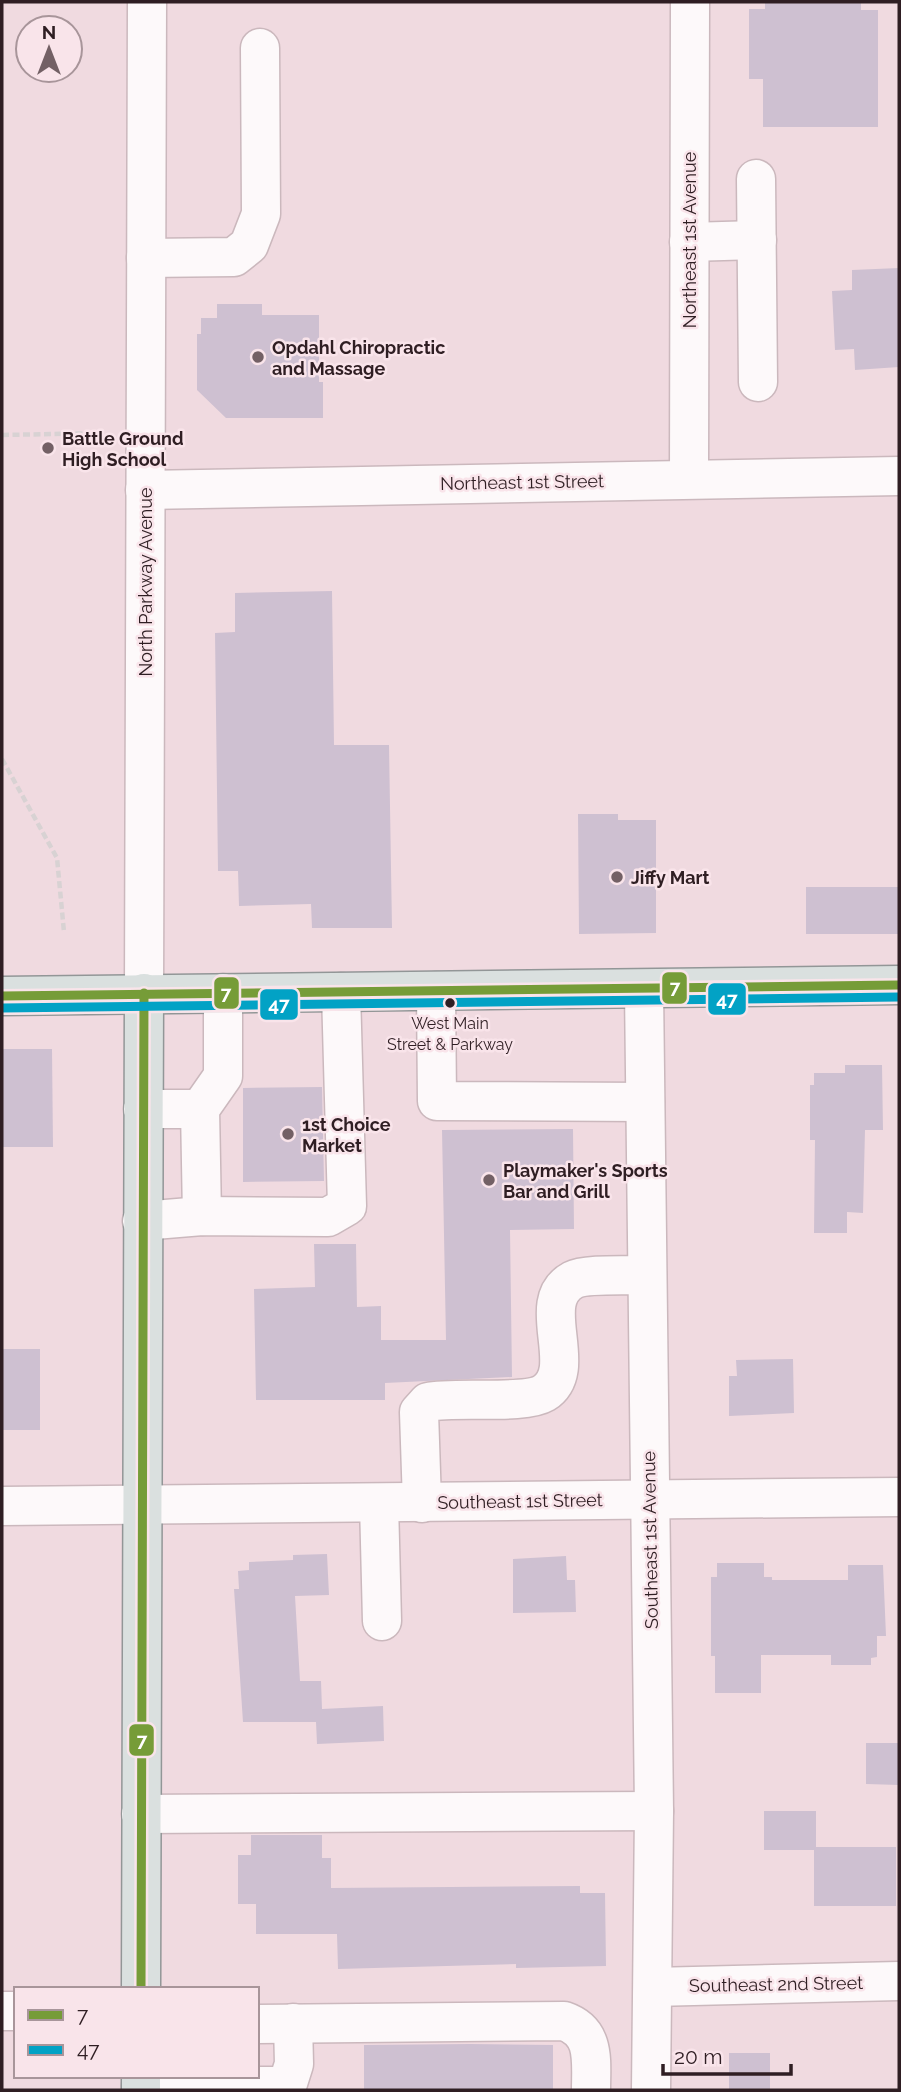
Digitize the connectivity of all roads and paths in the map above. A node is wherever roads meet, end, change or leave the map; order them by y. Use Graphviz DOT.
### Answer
graph roads {
  1 [pos="147,2"];
  2 [pos="690,2"];
  3 [pos="260,48"];
  4 [pos="756,179"];
  5 [pos="757,240"];
  6 [pos="690,242"];
  7 [pos="146,258"];
  8 [pos="758,382"];
  9 [pos="145,431"];
  10 [pos="2,435"];
  11 [pos="899,476"];
  12 [pos="689,478"];
  13 [pos="145,491"];
  14 [pos="2,759"];
  15 [pos="64,932"];
  16 [pos="899,985"];
  17 [pos="645,990"];
  18 [pos="436,991"];
  19 [pos="341,992"];
  20 [pos="144,993"];
  21 [pos="223,993"];
  22 [pos="2,996"];
  23 [pos="645,1102"];
  24 [pos="143,1109"];
  25 [pos="200,1109"];
  26 [pos="202,1216"];
  27 [pos="142,1221"];
  28 [pos="647,1275"];
  29 [pos="899,1497"];
  30 [pos="649,1499"];
  31 [pos="141,1503"];
  32 [pos="379,1503"];
  33 [pos="422,1503"];
  34 [pos="2,1506"];
  35 [pos="382,1621"];
  36 [pos="654,1811"];
  37 [pos="141,1814"];
  38 [pos="899,1981"];
  39 [pos="141,1987"];
  40 [pos="653,1987"];
  41 [pos="275,2024"];
  42 [pos="141,2084"];
  43 [pos="591,2090"];
  44 [pos="651,2090"];
  1 -- 7 [label="street, North Parkway Avenue"];
  2 -- 6 [label="street, Northeast 1st Avenue"];
  3 -- 7 [label="street"];
  4 -- 5 [label="street"];
  5 -- 6 [label="street"];
  5 -- 8 [label="street"];
  6 -- 12 [label="street, Northeast 1st Avenue"];
  7 -- 9 [label="street, North Parkway Avenue"];
  9 -- 10 [label="path"];
  9 -- 13 [label="street, North Parkway Avenue"];
  11 -- 12 [label="street, Northeast 1st Street"];
  12 -- 13 [label="street, Northeast 1st Street"];
  13 -- 20 [label="street, North Parkway Avenue"];
  14 -- 15 [label="path"];
  16 -- 17 [label="main road"];
  17 -- 18 [label="main road"];
  17 -- 23 [label="street, Southeast 1st Avenue"];
  18 -- 19 [label="main road"];
  18 -- 23 [label="street"];
  19 -- 21 [label="main road"];
  19 -- 26 [label="street"];
  20 -- 21 [label="main road"];
  20 -- 22 [label="main road"];
  20 -- 24 [label="main road"];
  21 -- 25 [label="street"];
  23 -- 28 [label="street, Southeast 1st Avenue"];
  24 -- 25 [label="street"];
  24 -- 27 [label="main road"];
  25 -- 26 [label="street"];
  26 -- 27 [label="street"];
  27 -- 31 [label="main road"];
  28 -- 30 [label="street, Southeast 1st Avenue"];
  28 -- 33 [label="street"];
  29 -- 30 [label="street, Southeast 1st Street"];
  30 -- 33 [label="street, Southeast 1st Street"];
  30 -- 36 [label="street, Southeast 1st Avenue"];
  31 -- 32 [label="street, Southeast 1st Street"];
  31 -- 34 [label="street, Southeast 1st Street"];
  31 -- 37 [label="main road"];
  32 -- 33 [label="street, Southeast 1st Street"];
  32 -- 35 [label="street"];
  36 -- 37 [label="street"];
  36 -- 40 [label="street, Southeast 1st Avenue"];
  37 -- 39 [label="main road"];
  38 -- 40 [label="street, Southeast 2nd Street"];
  40 -- 44 [label="street, Southeast 1st Avenue"];
  41 -- 42 [label="street"];
  41 -- 43 [label="street"];
}
